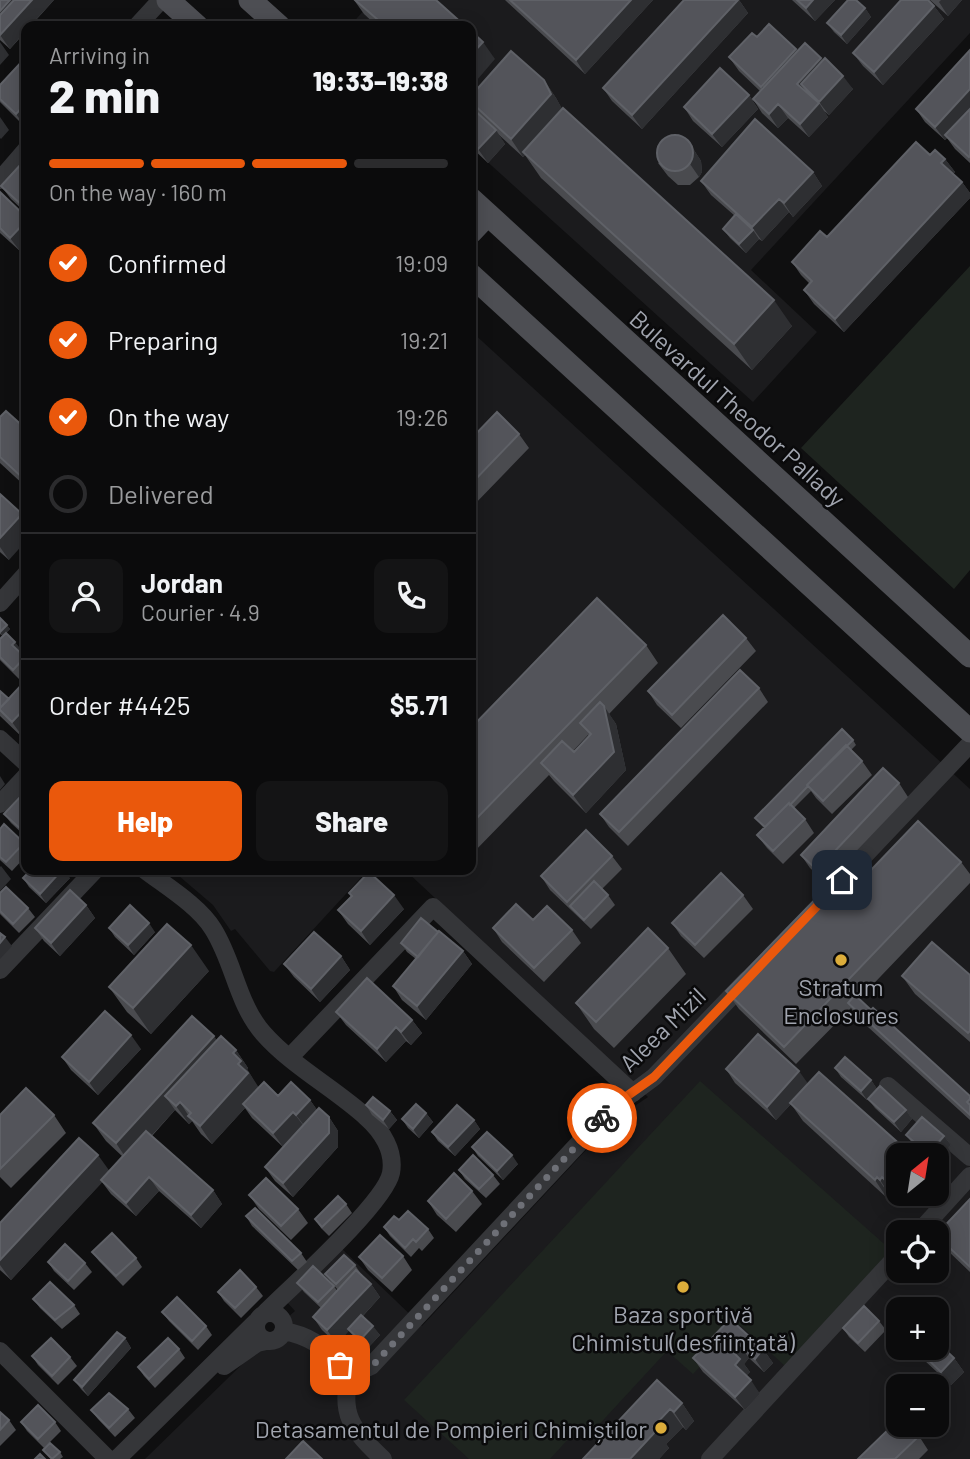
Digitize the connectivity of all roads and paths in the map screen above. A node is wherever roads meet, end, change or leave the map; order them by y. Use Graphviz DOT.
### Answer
graph roads {
  1 [pos="161,0"];
  2 [pos="168,0"];
  3 [pos="250,0"];
  4 [pos="142,21"];
  5 [pos="191,21"];
  6 [pos="273,21"];
  7 [pos="21,156"];
  8 [pos="0,180"];
  9 [pos="479,207"];
  10 [pos="476,280"];
  11 [pos="21,580"];
  12 [pos="0,603"];
  13 [pos="970,656"];
  14 [pos="970,731"];
  15 [pos="0,739"];
  16 [pos="970,744"];
  17 [pos="21,758"];
  18 [pos="21,781"];
  19 [pos="0,804"];
  20 [pos="90,875"];
  21 [pos="151,875"];
  22 [pos="810,913"];
  23 [pos="0,970"];
  24 [pos="754,972"];
  25 [pos="290,1057"];
  26 [pos="888,1086"];
  27 [pos="632,1093"];
  28 [pos="970,1157"];
  29 [pos="970,1176"];
  30 [pos="930,1220"];
  31 [pos="886,1268"];
  32 [pos="260,1318"];
  33 [pos="283,1331"];
  34 [pos="266,1340"];
  35 [pos="0,1351"];
  36 [pos="351,1370"];
  37 [pos="199,1378"];
  38 [pos="108,1459"];
  39 [pos="117,1459"];
  40 [pos="383,1459"];
  41 [pos="710,1459"];
  1 -- 4 [label="street"];
  2 -- 5 [label="main road"];
  3 -- 6 [label="main road"];
  7 -- 8 [label="street"];
  9 -- 13 [label="main road, Bulevardul Theodor Pallady"];
  10 -- 14 [label="main road"];
  11 -- 12 [label="street"];
  15 -- 17 [label="street"];
  16 -- 22 [label="street"];
  18 -- 19 [label="street"];
  20 -- 23 [label="street"];
  21 -- 25 [label="street"];
  24 -- 27 [label="street, Aleea Mizil"];
  25 -- 27 [label="street"];
  25 -- 32 [label="street"];
  26 -- 28 [label="street"];
  27 -- 36 [label="street, Aleea Mizil"];
  29 -- 30 [label="street"];
  31 -- 41 [label="street"];
  32 -- 33 [label="street"];
  32 -- 34 [label="street"];
  32 -- 37 [label="street"];
  33 -- 34 [label="street"];
  33 -- 36 [label="street"];
  34 -- 37 [label="street"];
  35 -- 38 [label="street"];
  36 -- 40 [label="street"];
  37 -- 39 [label="street"];
}
